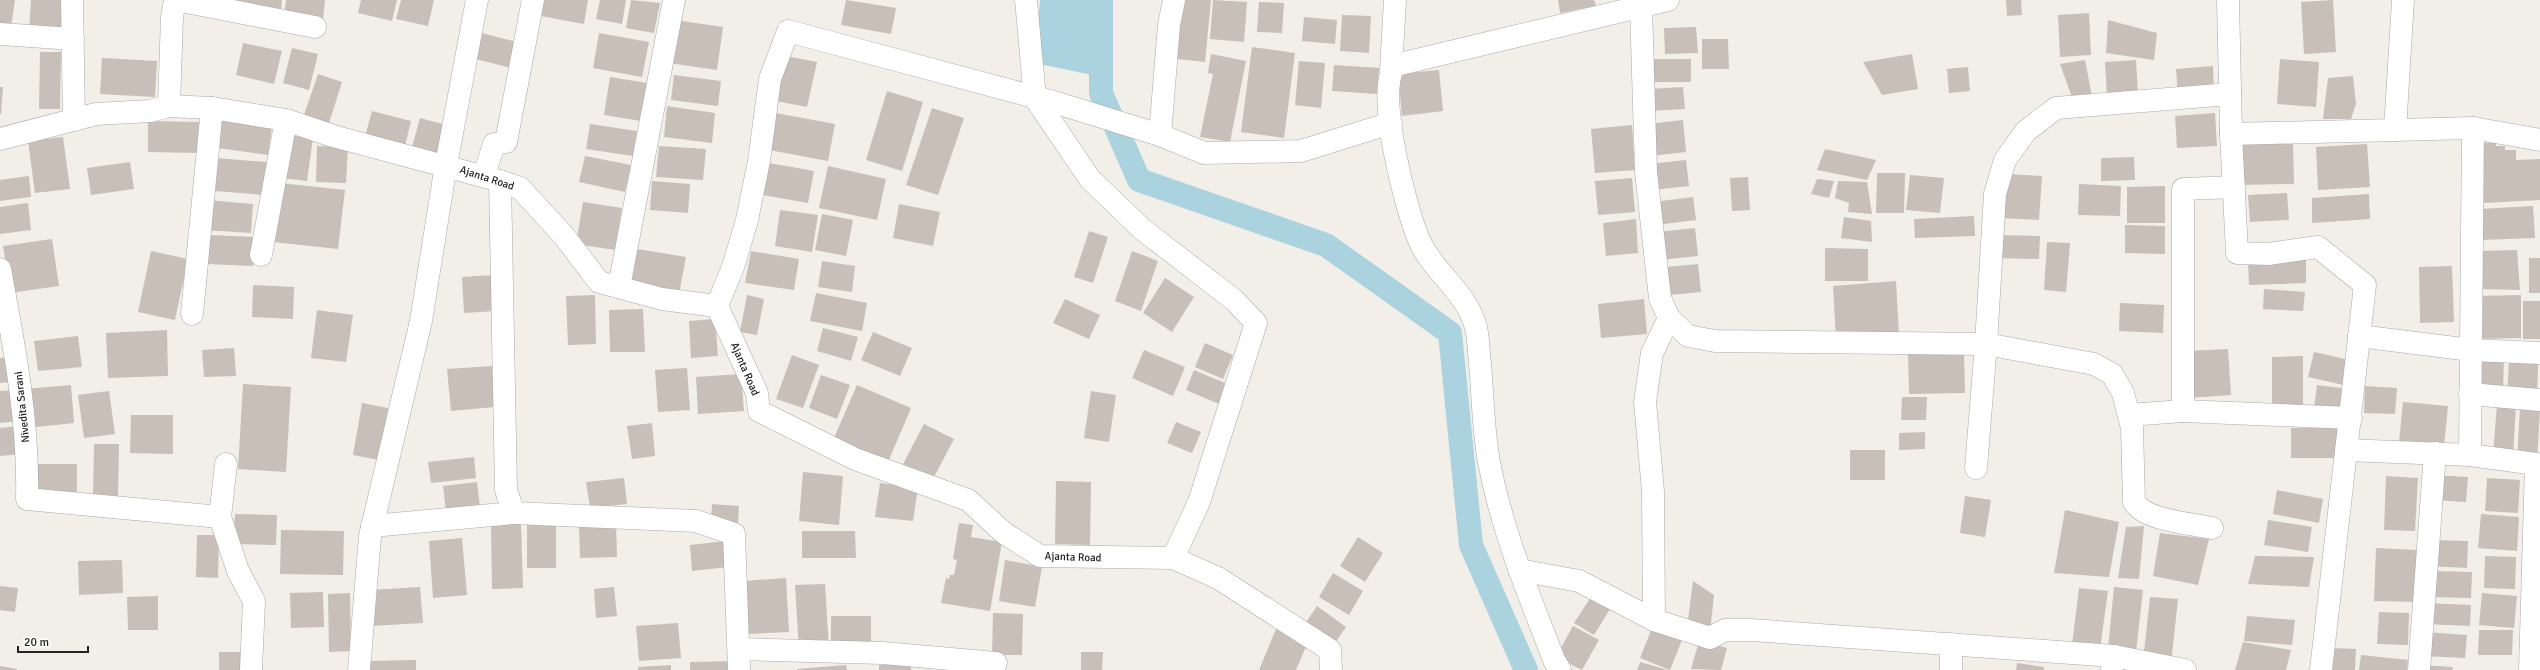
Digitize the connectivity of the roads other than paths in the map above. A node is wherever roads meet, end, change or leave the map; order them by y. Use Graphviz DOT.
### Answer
graph roads {
  1 [pos="72,0"];
  2 [pos="176,0"];
  3 [pos="477,0"];
  4 [pos="533,0"];
  5 [pos="674,0"];
  6 [pos="1026,0"];
  7 [pos="1174,0"];
  8 [pos="1395,0"];
  9 [pos="1668,0"];
  10 [pos="2228,0"];
  11 [pos="2403,0"];
  12 [pos="1613,6"];
  13 [pos="1641,6"];
  14 [pos="315,27"];
  15 [pos="0,34"];
  16 [pos="73,39"];
  17 [pos="1391,70"];
  18 [pos="2230,94"];
  19 [pos="1035,98"];
  20 [pos="169,106"];
  21 [pos="212,108"];
  22 [pos="74,120"];
  23 [pos="286,120"];
  24 [pos="1390,123"];
  25 [pos="2473,128"];
  26 [pos="2395,130"];
  27 [pos="2231,134"];
  28 [pos="1160,135"];
  29 [pos="0,139"];
  30 [pos="2540,140"];
  31 [pos="446,165"];
  32 [pos="492,178"];
  33 [pos="2234,187"];
  34 [pos="261,255"];
  35 [pos="0,269"];
  36 [pos="619,288"];
  37 [pos="717,306"];
  38 [pos="192,314"];
  39 [pos="1670,318"];
  40 [pos="2359,336"];
  41 [pos="1986,344"];
  42 [pos="2471,350"];
  43 [pos="2540,353"];
  44 [pos="2470,394"];
  45 [pos="2540,400"];
  46 [pos="2183,411"];
  47 [pos="2129,415"];
  48 [pos="2351,418"];
  49 [pos="2346,450"];
  50 [pos="2435,453"];
  51 [pos="2470,455"];
  52 [pos="226,464"];
  53 [pos="1976,468"];
  54 [pos="514,512"];
  55 [pos="220,517"];
  56 [pos="372,526"];
  57 [pos="2212,528"];
  58 [pos="2537,536"];
  59 [pos="1173,558"];
  60 [pos="1519,570"];
  61 [pos="1654,620"];
  62 [pos="1951,644"];
  63 [pos="739,660"];
  64 [pos="996,663"];
  65 [pos="2113,663"];
  66 [pos="250,670"];
  67 [pos="360,670"];
  68 [pos="1331,670"];
  69 [pos="1560,670"];
  70 [pos="1951,670"];
  71 [pos="2185,670"];
  72 [pos="2321,670"];
  73 [pos="2420,670"];
  74 [pos="2530,670"];
  1 -- 16 [label="street"];
  2 -- 14 [label="street"];
  2 -- 20 [label="street"];
  3 -- 31 [label="street"];
  4 -- 32 [label="street"];
  5 -- 36 [label="street"];
  6 -- 19 [label="street"];
  7 -- 28 [label="street"];
  8 -- 17 [label="street"];
  9 -- 13 [label="street"];
  10 -- 18 [label="street"];
  11 -- 26 [label="street"];
  12 -- 13 [label="street"];
  12 -- 17 [label="street"];
  13 -- 39 [label="street"];
  15 -- 16 [label="street"];
  16 -- 22 [label="street"];
  17 -- 24 [label="street"];
  18 -- 27 [label="street"];
  18 -- 41 [label="street"];
  19 -- 28 [label="street"];
  19 -- 37 [label="street"];
  19 -- 59 [label="street"];
  20 -- 21 [label="street, Ajanta Road"];
  20 -- 22 [label="street"];
  21 -- 23 [label="street, Ajanta Road"];
  21 -- 38 [label="street"];
  22 -- 29 [label="street"];
  23 -- 31 [label="street, Ajanta Road"];
  23 -- 34 [label="street"];
  24 -- 28 [label="street"];
  24 -- 60 [label="street"];
  25 -- 26 [label="street"];
  25 -- 30 [label="street"];
  25 -- 42 [label="street"];
  26 -- 27 [label="street"];
  27 -- 33 [label="street"];
  31 -- 32 [label="street, Ajanta Road"];
  31 -- 56 [label="street"];
  32 -- 36 [label="street, Ajanta Road"];
  32 -- 54 [label="street"];
  33 -- 40 [label="street"];
  33 -- 46 [label="street"];
  35 -- 55 [label="street, Nivedita Sarani"];
  36 -- 37 [label="street, Ajanta Road"];
  37 -- 59 [label="street, Ajanta Road"];
  39 -- 41 [label="street"];
  39 -- 61 [label="street"];
  40 -- 42 [label="street"];
  40 -- 48 [label="street"];
  41 -- 47 [label="street"];
  41 -- 53 [label="street"];
  42 -- 43 [label="street"];
  42 -- 44 [label="street"];
  44 -- 45 [label="street"];
  44 -- 51 [label="street"];
  46 -- 47 [label="street"];
  46 -- 48 [label="street"];
  47 -- 57 [label="street"];
  48 -- 49 [label="street"];
  49 -- 50 [label="street"];
  49 -- 72 [label="street"];
  50 -- 51 [label="street"];
  50 -- 73 [label="street"];
  51 -- 58 [label="street"];
  52 -- 55 [label="street"];
  54 -- 56 [label="street"];
  54 -- 63 [label="street"];
  55 -- 66 [label="street"];
  56 -- 67 [label="street"];
  58 -- 74 [label="street"];
  59 -- 68 [label="street, Ajanta Road"];
  60 -- 61 [label="street"];
  60 -- 69 [label="street"];
  61 -- 62 [label="street"];
  62 -- 65 [label="street"];
  62 -- 70 [label="street"];
  63 -- 64 [label="street"];
  65 -- 71 [label="street"];
}
